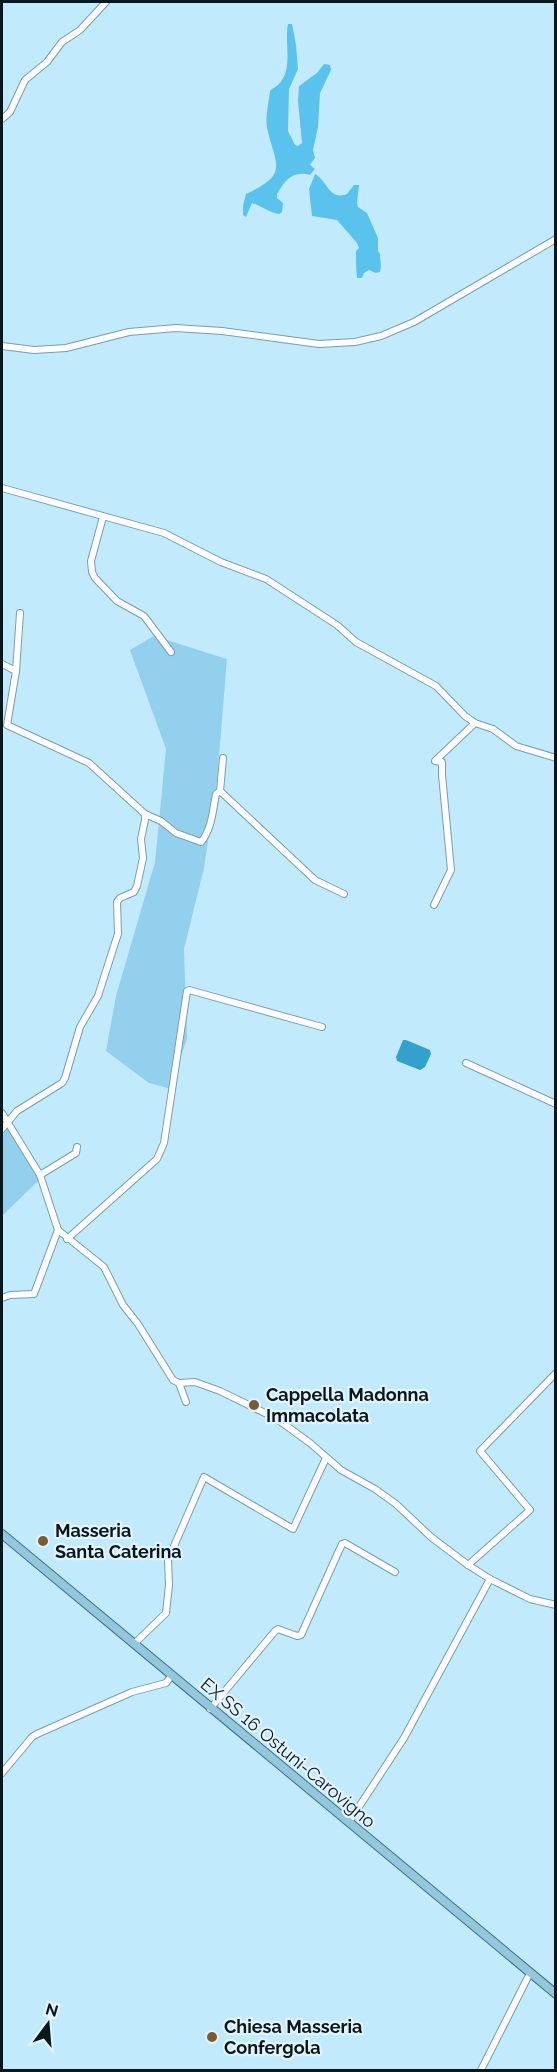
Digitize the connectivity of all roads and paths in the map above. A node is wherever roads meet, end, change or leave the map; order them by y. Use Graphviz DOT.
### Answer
graph roads {
  1 [pos="106,2"];
  2 [pos="2,119"];
  3 [pos="555,239"];
  4 [pos="2,346"];
  5 [pos="2,488"];
  6 [pos="103,517"];
  7 [pos="20,613"];
  8 [pos="171,652"];
  9 [pos="2,664"];
  10 [pos="16,671"];
  11 [pos="475,723"];
  12 [pos="223,758"];
  13 [pos="555,758"];
  14 [pos="220,791"];
  15 [pos="148,815"];
  16 [pos="344,894"];
  17 [pos="434,905"];
  18 [pos="322,1027"];
  19 [pos="466,1063"];
  20 [pos="555,1104"];
  21 [pos="2,1113"];
  22 [pos="7,1124"];
  23 [pos="2,1129"];
  24 [pos="77,1147"];
  25 [pos="40,1175"];
  26 [pos="58,1230"];
  27 [pos="67,1239"];
  28 [pos="2,1298"];
  29 [pos="555,1373"];
  30 [pos="179,1383"];
  31 [pos="186,1402"];
  32 [pos="326,1458"];
  33 [pos="2,1534"];
  34 [pos="468,1565"];
  35 [pos="395,1572"];
  36 [pos="490,1579"];
  37 [pos="555,1605"];
  38 [pos="134,1644"];
  39 [pos="172,1675"];
  40 [pos="210,1709"];
  41 [pos="2,1773"];
  42 [pos="349,1822"];
  43 [pos="530,1972"];
  44 [pos="555,1994"];
  45 [pos="481,2070"];
  1 -- 2 [label="street"];
  3 -- 4 [label="street"];
  5 -- 6 [label="street"];
  6 -- 8 [label="street"];
  6 -- 11 [label="street"];
  7 -- 10 [label="street"];
  9 -- 10 [label="street"];
  10 -- 15 [label="street"];
  11 -- 13 [label="street"];
  11 -- 17 [label="street"];
  12 -- 14 [label="street"];
  14 -- 15 [label="street"];
  14 -- 16 [label="street"];
  15 -- 22 [label="street"];
  18 -- 27 [label="street"];
  19 -- 20 [label="street"];
  21 -- 22 [label="street"];
  22 -- 23 [label="street"];
  22 -- 25 [label="street"];
  24 -- 25 [label="street"];
  25 -- 26 [label="street"];
  26 -- 27 [label="street"];
  26 -- 28 [label="street"];
  27 -- 30 [label="street"];
  29 -- 34 [label="street"];
  30 -- 31 [label="street"];
  30 -- 32 [label="street"];
  32 -- 34 [label="street"];
  32 -- 38 [label="street"];
  33 -- 38 [label="main road, EX SS 16 Ostuni-Carovigno"];
  34 -- 36 [label="street"];
  35 -- 40 [label="street"];
  36 -- 37 [label="street"];
  36 -- 42 [label="street"];
  38 -- 39 [label="main road, EX SS 16 Ostuni-Carovigno"];
  39 -- 40 [label="main road, EX SS 16 Ostuni-Carovigno"];
  39 -- 41 [label="street"];
  40 -- 42 [label="main road, EX SS 16 Ostuni-Carovigno"];
  42 -- 43 [label="main road, EX SS 16 Ostuni-Carovigno"];
  43 -- 44 [label="main road, EX SS 16 Ostuni-Carovigno"];
  43 -- 45 [label="street"];
}
